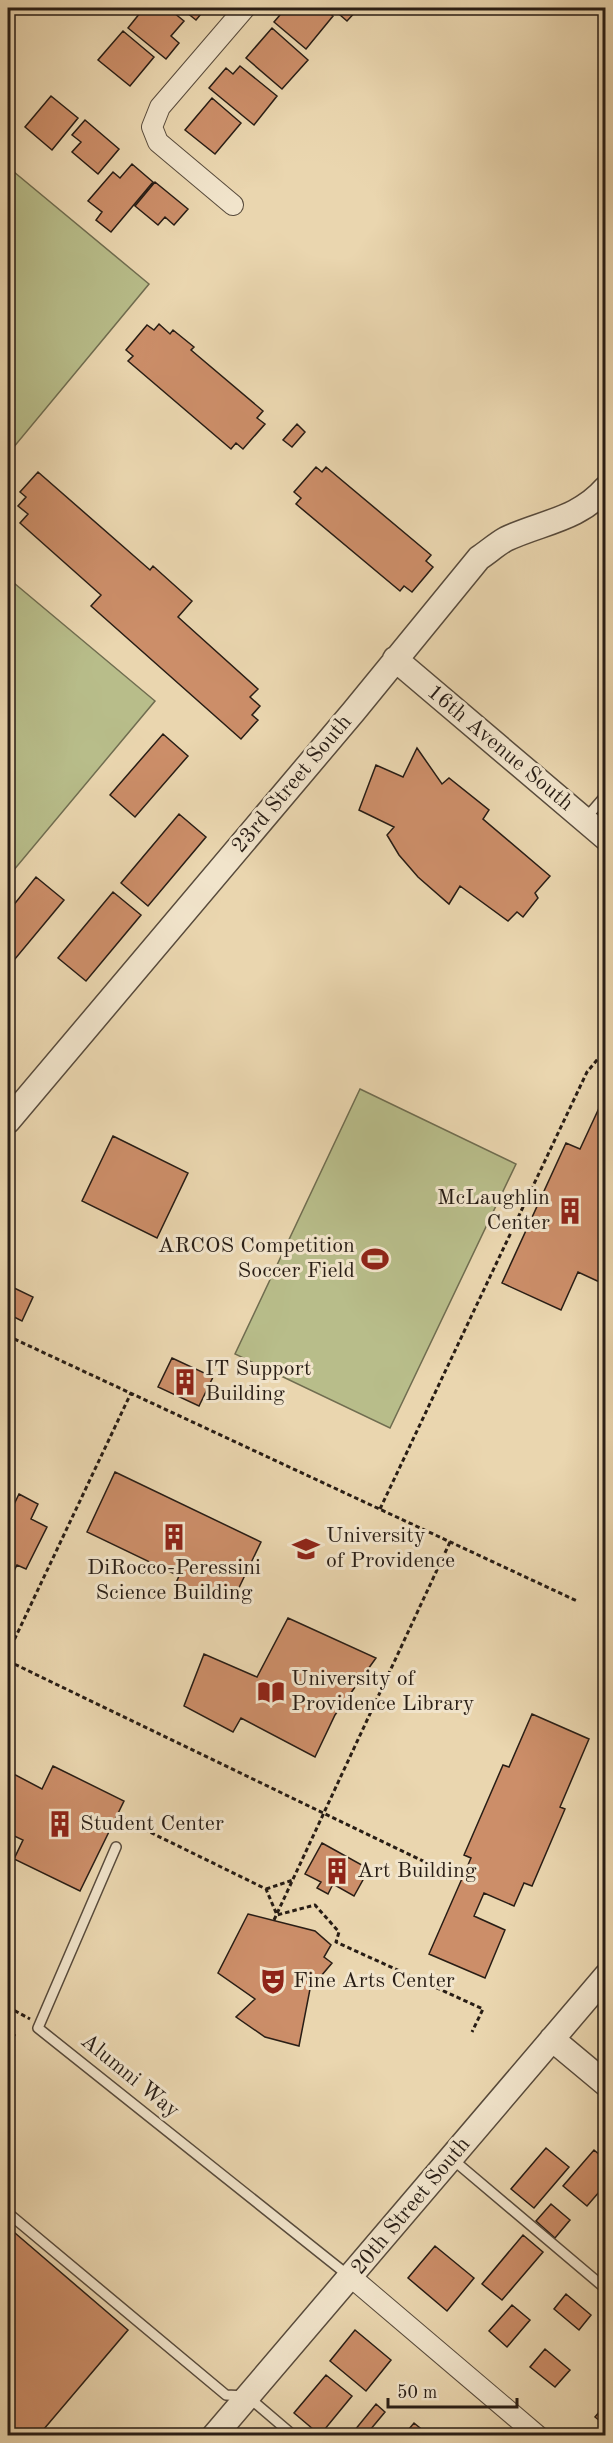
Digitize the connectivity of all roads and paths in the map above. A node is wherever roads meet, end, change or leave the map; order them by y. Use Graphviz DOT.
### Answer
graph roads {
  1 [pos="244,8"];
  2 [pos="233,205"];
  3 [pos="606,488"];
  4 [pos="395,659"];
  5 [pos="606,795"];
  6 [pos="584,820"];
  7 [pos="606,838"];
  8 [pos="606,1049"];
  9 [pos="8,1121"];
  10 [pos="8,1339"];
  11 [pos="131,1393"];
  12 [pos="380,1509"];
  13 [pos="450,1542"];
  14 [pos="577,1601"];
  15 [pos="8,1653"];
  16 [pos="8,1661"];
  17 [pos="324,1814"];
  18 [pos="117,1816"];
  19 [pos="14,1836"];
  20 [pos="116,1847"];
  21 [pos="8,1851"];
  22 [pos="454,1876"];
  23 [pos="293,1880"];
  24 [pos="266,1889"];
  25 [pos="277,1915"];
  26 [pos="274,1920"];
  27 [pos="606,1976"];
  28 [pos="8,2007"];
  29 [pos="39,2024"];
  30 [pos="472,2032"];
  31 [pos="552,2039"];
  32 [pos="606,2084"];
  33 [pos="451,2158"];
  34 [pos="8,2213"];
  35 [pos="351,2277"];
  36 [pos="606,2289"];
  37 [pos="247,2396"];
  38 [pos="214,2436"];
  39 [pos="294,2436"];
  40 [pos="538,2436"];
  1 -- 2 [label="street"];
  3 -- 4 [label="street, 23rd Street South"];
  4 -- 6 [label="street, 16th Avenue South"];
  4 -- 9 [label="street, 23rd Street South"];
  5 -- 6 [label="lane"];
  6 -- 7 [label="street, 16th Avenue South"];
  8 -- 12 [label="path"];
  10 -- 11 [label="path"];
  11 -- 12 [label="path"];
  11 -- 15 [label="path"];
  12 -- 13 [label="path"];
  13 -- 14 [label="path"];
  13 -- 17 [label="path"];
  16 -- 17 [label="path"];
  17 -- 22 [label="path"];
  17 -- 23 [label="path"];
  18 -- 24 [label="path"];
  19 -- 21 [label="path"];
  20 -- 29 [label="lane"];
  23 -- 24 [label="path"];
  23 -- 25 [label="path"];
  24 -- 25 [label="path"];
  25 -- 26 [label="path"];
  25 -- 30 [label="path"];
  27 -- 31 [label="street, 20th Street South"];
  28 -- 29 [label="path"];
  29 -- 35 [label="lane, Alumni Way"];
  31 -- 32 [label="street"];
  31 -- 33 [label="street, 20th Street South"];
  33 -- 35 [label="street, 20th Street South"];
  33 -- 36 [label="lane"];
  34 -- 37 [label="lane"];
  35 -- 37 [label="street, 20th Street South"];
  35 -- 40 [label="street"];
  37 -- 38 [label="street, 20th Street South"];
  37 -- 39 [label="lane"];
}
